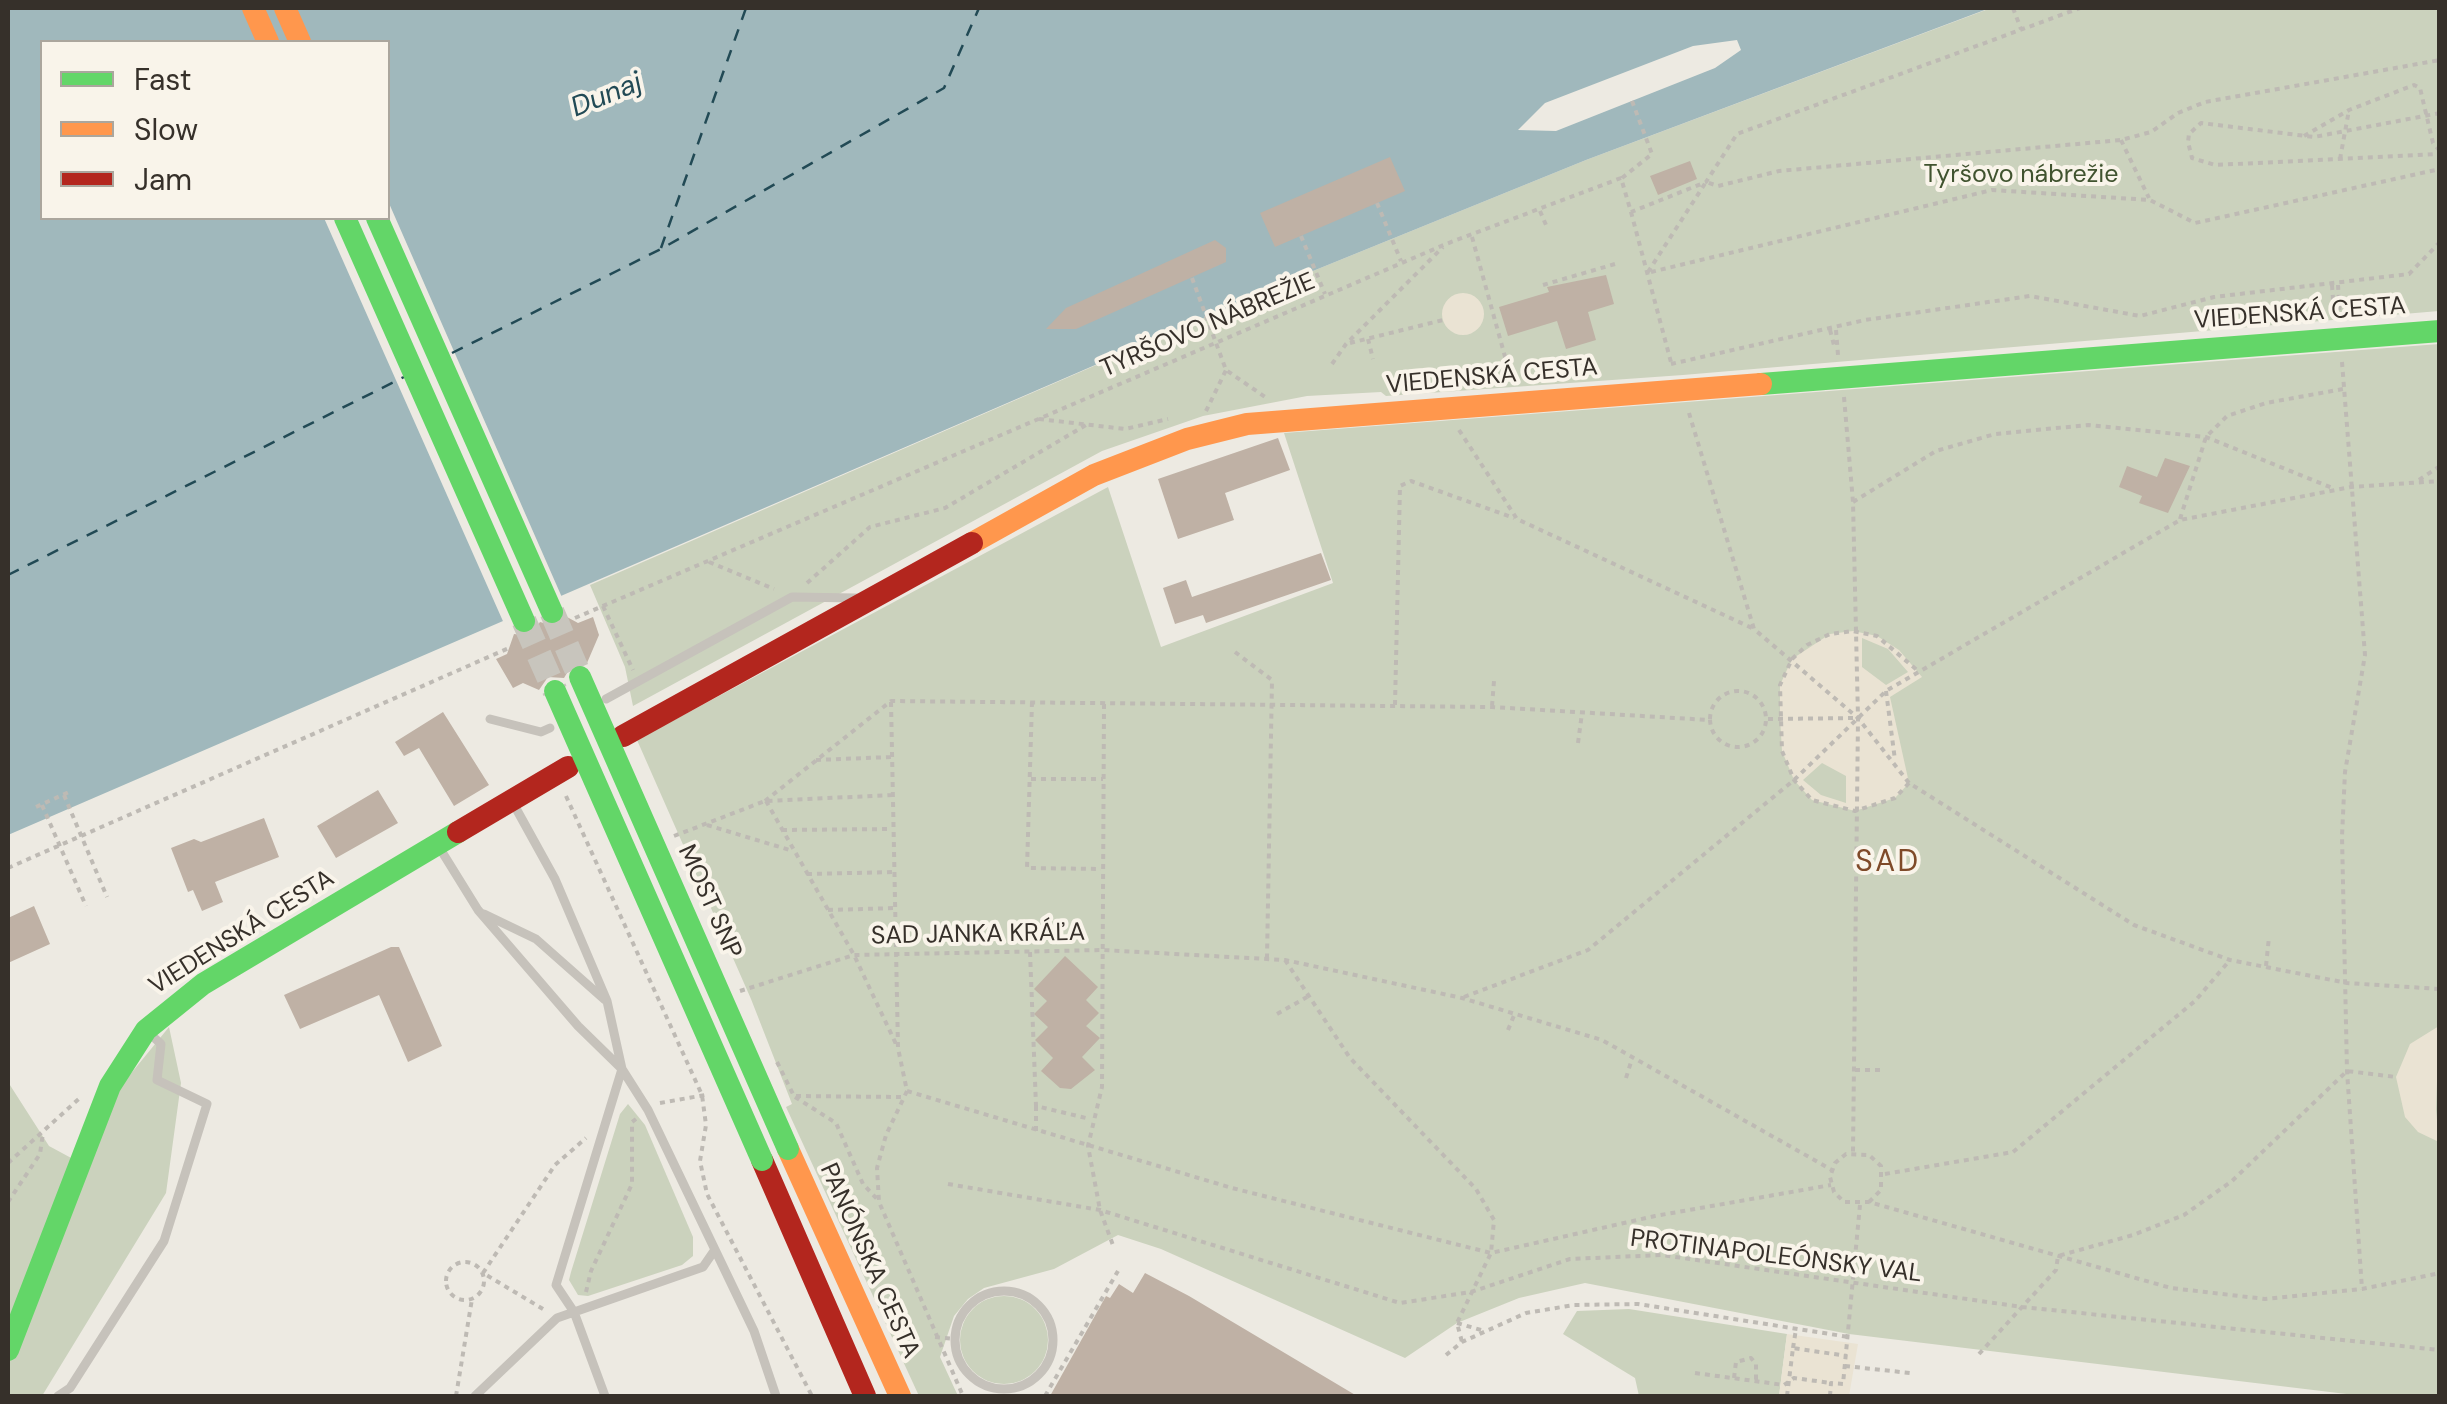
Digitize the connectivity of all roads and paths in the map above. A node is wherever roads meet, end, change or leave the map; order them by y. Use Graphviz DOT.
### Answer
graph roads {
  1 [pos="252,8"];
  2 [pos="285,8"];
  3 [pos="2013,8"];
  4 [pos="2080,8"];
  5 [pos="2020,29"];
  6 [pos="267,40"];
  7 [pos="299,40"];
  8 [pos="2440,60"];
  9 [pos="1632,101"];
  10 [pos="2350,110"];
  11 [pos="2440,113"];
  12 [pos="2427,116"];
  13 [pos="2347,131"];
  14 [pos="2304,136"];
  15 [pos="2121,140"];
  16 [pos="2440,152"];
  17 [pos="2340,159"];
  18 [pos="2440,168"];
  19 [pos="1621,178"];
  20 [pos="1706,182"];
  21 [pos="2150,200"];
  22 [pos="1378,203"];
  23 [pos="1540,210"];
  24 [pos="1631,212"];
  25 [pos="347,220"];
  26 [pos="379,220"];
  27 [pos="1546,225"];
  28 [pos="1301,236"];
  29 [pos="1472,237"];
  30 [pos="2440,242"];
  31 [pos="1446,244"];
  32 [pos="1401,261"];
  33 [pos="1615,264"];
  34 [pos="1648,272"];
  35 [pos="1192,278"];
  36 [pos="2335,285"];
  37 [pos="1543,286"];
  38 [pos="1325,294"];
  39 [pos="1491,306"];
  40 [pos="1484,309"];
  41 [pos="1443,320"];
  42 [pos="1833,329"];
  43 [pos="2440,331"];
  44 [pos="1368,339"];
  45 [pos="1214,341"];
  46 [pos="1346,344"];
  47 [pos="2341,351"];
  48 [pos="1373,360"];
  49 [pos="1332,364"];
  50 [pos="1672,364"];
  51 [pos="1226,370"];
  52 [pos="1675,375"];
  53 [pos="1512,384"];
  54 [pos="2343,389"];
  55 [pos="1844,390"];
  56 [pos="1686,402"];
  57 [pos="1273,403"];
  58 [pos="1446,409"];
  59 [pos="1038,418"];
  60 [pos="1168,419"];
  61 [pos="1203,421"];
  62 [pos="1086,424"];
  63 [pos="2206,436"];
  64 [pos="2440,466"];
  65 [pos="2419,480"];
  66 [pos="2440,481"];
  67 [pos="2351,487"];
  68 [pos="2336,490"];
  69 [pos="1854,502"];
  70 [pos="1518,520"];
  71 [pos="2180,520"];
  72 [pos="708,561"];
  73 [pos="792,596"];
  74 [pos="869,599"];
  75 [pos="603,606"];
  76 [pos="562,616"];
  77 [pos="524,621"];
  78 [pos="1754,629"];
  79 [pos="1853,631"];
  80 [pos="509,648"];
  81 [pos="1236,652"];
  82 [pos="1792,659"];
  83 [pos="1918,671"];
  84 [pos="580,677"];
  85 [pos="1494,680"];
  86 [pos="639,683"];
  87 [pos="555,691"];
  88 [pos="1886,691"];
  89 [pos="606,699"];
  90 [pos="891,701"];
  91 [pos="1032,702"];
  92 [pos="1104,704"];
  93 [pos="1273,704"];
  94 [pos="1395,705"];
  95 [pos="1492,707"];
  96 [pos="1582,713"];
  97 [pos="1780,718"];
  98 [pos="1858,718"];
  99 [pos="490,719"];
  100 [pos="1767,719"];
  101 [pos="1709,720"];
  102 [pos="550,728"];
  103 [pos="623,736"];
  104 [pos="1578,743"];
  105 [pos="891,757"];
  106 [pos="816,760"];
  107 [pos="1895,760"];
  108 [pos="568,767"];
  109 [pos="1030,779"];
  110 [pos="1103,780"];
  111 [pos="1794,780"];
  112 [pos="1909,783"];
  113 [pos="563,791"];
  114 [pos="892,794"];
  115 [pos="512,800"];
  116 [pos="766,801"];
  117 [pos="1855,812"];
  118 [pos="703,824"];
  119 [pos="894,829"];
  120 [pos="782,830"];
  121 [pos="81,836"];
  122 [pos="673,836"];
  123 [pos="60,845"];
  124 [pos="437,845"];
  125 [pos="793,851"];
  126 [pos="8,868"];
  127 [pos="1104,869"];
  128 [pos="896,872"];
  129 [pos="808,874"];
  130 [pos="107,897"];
  131 [pos="86,906"];
  132 [pos="898,908"];
  133 [pos="478,910"];
  134 [pos="828,910"];
  135 [pos="2270,937"];
  136 [pos="1103,950"];
  137 [pos="1030,952"];
  138 [pos="900,954"];
  139 [pos="854,955"];
  140 [pos="1267,958"];
  141 [pos="1285,960"];
  142 [pos="2230,960"];
  143 [pos="2266,966"];
  144 [pos="2347,983"];
  145 [pos="2440,988"];
  146 [pos="740,991"];
  147 [pos="1307,996"];
  148 [pos="1462,998"];
  149 [pos="608,1002"];
  150 [pos="1515,1012"];
  151 [pos="1277,1014"];
  152 [pos="146,1030"];
  153 [pos="1508,1030"];
  154 [pos="898,1048"];
  155 [pos="1633,1056"];
  156 [pos="622,1069"];
  157 [pos="1854,1070"];
  158 [pos="1881,1070"];
  159 [pos="2347,1071"];
  160 [pos="2396,1077"];
  161 [pos="1626,1078"];
  162 [pos="88,1090"];
  163 [pos="907,1091"];
  164 [pos="702,1096"];
  165 [pos="781,1096"];
  166 [pos="794,1096"];
  167 [pos="901,1097"];
  168 [pos="1036,1106"];
  169 [pos="648,1110"];
  170 [pos="1091,1119"];
  171 [pos="605,1122"];
  172 [pos="1036,1132"];
  173 [pos="43,1133"];
  174 [pos="1088,1146"];
  175 [pos="788,1149"];
  176 [pos="1854,1152"];
  177 [pos="8,1162"];
  178 [pos="1832,1170"];
  179 [pos="1883,1174"];
  180 [pos="948,1184"];
  181 [pos="1831,1185"];
  182 [pos="8,1202"];
  183 [pos="879,1202"];
  184 [pos="1869,1202"];
  185 [pos="1860,1204"];
  186 [pos="1100,1210"];
  187 [pos="1114,1248"];
  188 [pos="714,1251"];
  189 [pos="1491,1252"];
  190 [pos="2058,1256"];
  191 [pos="1118,1271"];
  192 [pos="483,1273"];
  193 [pos="2440,1273"];
  194 [pos="1854,1282"];
  195 [pos="2362,1289"];
  196 [pos="1471,1292"];
  197 [pos="472,1299"];
  198 [pos="589,1307"];
  199 [pos="2022,1307"];
  200 [pos="574,1312"];
  201 [pos="557,1318"];
  202 [pos="1457,1322"];
  203 [pos="1796,1330"];
  204 [pos="1485,1331"];
  205 [pos="935,1337"];
  206 [pos="1849,1337"];
  207 [pos="955,1338"];
  208 [pos="1462,1342"];
  209 [pos="1793,1348"];
  210 [pos="8,1350"];
  211 [pos="2440,1350"];
  212 [pos="1979,1354"];
  213 [pos="1446,1355"];
  214 [pos="1846,1356"];
  215 [pos="1845,1366"];
  216 [pos="1694,1373"];
  217 [pos="1910,1373"];
  218 [pos="1734,1378"];
  219 [pos="1756,1381"];
  220 [pos="1788,1382"];
  221 [pos="1831,1383"];
  222 [pos="1024,1384"];
  223 [pos="984,1385"];
  224 [pos="58,1396"];
  225 [pos="456,1396"];
  226 [pos="475,1396"];
  227 [pos="605,1396"];
  228 [pos="776,1396"];
  229 [pos="812,1396"];
  230 [pos="865,1396"];
  231 [pos="900,1396"];
  232 [pos="964,1396"];
  233 [pos="988,1396"];
  234 [pos="1024,1396"];
  235 [pos="1045,1396"];
  236 [pos="1786,1396"];
  237 [pos="1830,1396"];
  1 -- 6 [label="street"];
  2 -- 7 [label="street"];
  3 -- 5 [label="path"];
  4 -- 5 [label="path"];
  5 -- 20 [label="path"];
  8 -- 15 [label="path"];
  9 -- 19 [label="path, TYRŠOVO NÁBREŽIE"];
  10 -- 12 [label="path"];
  10 -- 13 [label="path"];
  10 -- 14 [label="path"];
  11 -- 12 [label="path"];
  12 -- 13 [label="path"];
  12 -- 16 [label="path"];
  13 -- 14 [label="path"];
  13 -- 17 [label="path"];
  14 -- 17 [label="path"];
  15 -- 20 [label="path"];
  15 -- 21 [label="path"];
  16 -- 17 [label="path"];
  18 -- 21 [label="path"];
  19 -- 23 [label="path, TYRŠOVO NÁBREŽIE"];
  19 -- 24 [label="path"];
  20 -- 24 [label="path"];
  20 -- 34 [label="path"];
  21 -- 34 [label="path"];
  22 -- 32 [label="path"];
  23 -- 27 [label="path"];
  23 -- 29 [label="path, TYRŠOVO NÁBREŽIE"];
  24 -- 34 [label="path"];
  25 -- 77 [label="street"];
  26 -- 76 [label="street"];
  28 -- 38 [label="path"];
  29 -- 31 [label="path, TYRŠOVO NÁBREŽIE"];
  29 -- 39 [label="path"];
  30 -- 36 [label="path"];
  31 -- 32 [label="path, TYRŠOVO NÁBREŽIE"];
  31 -- 46 [label="path"];
  32 -- 38 [label="path, TYRŠOVO NÁBREŽIE"];
  33 -- 37 [label="path"];
  34 -- 50 [label="path"];
  35 -- 45 [label="path"];
  36 -- 36 [label="path"];
  36 -- 42 [label="path"];
  38 -- 45 [label="path, TYRŠOVO NÁBREŽIE"];
  39 -- 40 [label="path"];
  39 -- 53 [label="path"];
  41 -- 44 [label="path"];
  42 -- 42 [label="path"];
  42 -- 50 [label="path"];
  43 -- 58 [label="street, VIEDENSKÁ CESTA"];
  44 -- 46 [label="path"];
  44 -- 48 [label="path"];
  45 -- 51 [label="path"];
  45 -- 59 [label="path, TYRŠOVO NÁBREŽIE"];
  46 -- 49 [label="path"];
  47 -- 54 [label="path"];
  50 -- 52 [label="path"];
  51 -- 57 [label="path"];
  51 -- 61 [label="path"];
  54 -- 63 [label="path"];
  54 -- 67 [label="path"];
  55 -- 69 [label="path"];
  56 -- 78 [label="path"];
  58 -- 70 [label="path"];
  58 -- 74 [label="street, VIEDENSKÁ CESTA"];
  59 -- 62 [label="path"];
  59 -- 72 [label="path, TYRŠOVO NÁBREŽIE"];
  60 -- 62 [label="path"];
  62 -- 73 [label="path"];
  63 -- 68 [label="path"];
  63 -- 69 [label="path"];
  63 -- 71 [label="path"];
  64 -- 65 [label="path"];
  65 -- 66 [label="path"];
  65 -- 67 [label="path"];
  67 -- 68 [label="path"];
  67 -- 144 [label="path"];
  68 -- 71 [label="path"];
  69 -- 79 [label="path"];
  70 -- 78 [label="path"];
  70 -- 94 [label="path"];
  71 -- 83 [label="path"];
  72 -- 73 [label="path"];
  72 -- 75 [label="path, TYRŠOVO NÁBREŽIE"];
  73 -- 74 [label="lane"];
  73 -- 86 [label="lane"];
  74 -- 103 [label="street, VIEDENSKÁ CESTA"];
  75 -- 76 [label="path, TYRŠOVO NÁBREŽIE"];
  75 -- 86 [label="path"];
  78 -- 82 [label="path"];
  79 -- 82 [label="path"];
  79 -- 83 [label="path"];
  79 -- 98 [label="path"];
  80 -- 121 [label="path"];
  81 -- 93 [label="path"];
  82 -- 97 [label="path"];
  82 -- 98 [label="path"];
  83 -- 88 [label="path"];
  84 -- 175 [label="street, MOST SNP, bridge"];
  85 -- 95 [label="path"];
  86 -- 89 [label="lane"];
  87 -- 230 [label="street, bridge"];
  88 -- 98 [label="path"];
  88 -- 107 [label="path"];
  90 -- 91 [label="path"];
  90 -- 105 [label="path"];
  90 -- 106 [label="path"];
  91 -- 92 [label="path"];
  91 -- 109 [label="path"];
  92 -- 93 [label="path"];
  92 -- 110 [label="path"];
  93 -- 94 [label="path"];
  93 -- 140 [label="path"];
  94 -- 95 [label="path"];
  95 -- 96 [label="path"];
  96 -- 101 [label="path"];
  96 -- 104 [label="path"];
  97 -- 98 [label="path"];
  97 -- 100 [label="path"];
  97 -- 111 [label="path"];
  98 -- 107 [label="path"];
  98 -- 111 [label="path"];
  98 -- 117 [label="path"];
  99 -- 102 [label="lane"];
  100 -- 101 [label="path"];
  100 -- 101 [label="path"];
  105 -- 106 [label="path"];
  105 -- 114 [label="path"];
  106 -- 116 [label="path"];
  107 -- 112 [label="path"];
  108 -- 115 [label="street, VIEDENSKÁ CESTA"];
  109 -- 110 [label="path"];
  109 -- 127 [label="path"];
  110 -- 127 [label="path"];
  111 -- 117 [label="path"];
  111 -- 148 [label="path"];
  112 -- 117 [label="path"];
  112 -- 142 [label="path"];
  113 -- 164 [label="path"];
  114 -- 116 [label="path"];
  114 -- 119 [label="path"];
  115 -- 124 [label="street, VIEDENSKÁ CESTA"];
  115 -- 149 [label="lane"];
  116 -- 118 [label="path"];
  116 -- 120 [label="path"];
  117 -- 157 [label="path"];
  118 -- 122 [label="path"];
  118 -- 125 [label="path"];
  119 -- 120 [label="path"];
  119 -- 128 [label="path"];
  120 -- 125 [label="path"];
  121 -- 123 [label="path"];
  121 -- 123 [label="path"];
  121 -- 130 [label="path"];
  123 -- 126 [label="path"];
  123 -- 131 [label="path"];
  124 -- 133 [label="lane"];
  124 -- 152 [label="street, VIEDENSKÁ CESTA"];
  125 -- 129 [label="path"];
  127 -- 136 [label="path"];
  128 -- 129 [label="path"];
  128 -- 132 [label="path"];
  129 -- 134 [label="path"];
  132 -- 134 [label="path"];
  132 -- 138 [label="path"];
  133 -- 149 [label="lane"];
  133 -- 156 [label="lane"];
  134 -- 139 [label="path"];
  135 -- 143 [label="path"];
  136 -- 137 [label="path, SAD JANKA KRÁĽA"];
  136 -- 140 [label="path, SAD JANKA KRÁĽA"];
  136 -- 170 [label="path"];
  137 -- 138 [label="path, SAD JANKA KRÁĽA"];
  137 -- 168 [label="path"];
  138 -- 139 [label="path, SAD JANKA KRÁĽA"];
  138 -- 154 [label="path"];
  139 -- 146 [label="path, SAD JANKA KRÁĽA"];
  139 -- 154 [label="path"];
  140 -- 141 [label="path, SAD JANKA KRÁĽA"];
  141 -- 147 [label="path"];
  141 -- 148 [label="path, SAD JANKA KRÁĽA"];
  142 -- 143 [label="path"];
  142 -- 179 [label="path"];
  143 -- 144 [label="path"];
  144 -- 145 [label="path"];
  144 -- 159 [label="path"];
  147 -- 151 [label="path"];
  147 -- 189 [label="path"];
  148 -- 150 [label="path, SAD JANKA KRÁĽA"];
  149 -- 156 [label="lane"];
  150 -- 153 [label="path"];
  150 -- 155 [label="path, SAD JANKA KRÁĽA"];
  152 -- 210 [label="street, VIEDENSKÁ CESTA"];
  152 -- 224 [label="lane"];
  154 -- 163 [label="path"];
  155 -- 161 [label="path"];
  155 -- 178 [label="path, SAD JANKA KRÁĽA"];
  156 -- 169 [label="lane"];
  156 -- 171 [label="lane"];
  157 -- 158 [label="path"];
  157 -- 176 [label="path"];
  159 -- 160 [label="path"];
  159 -- 190 [label="path"];
  159 -- 195 [label="path"];
  162 -- 173 [label="path"];
  163 -- 167 [label="path"];
  163 -- 172 [label="path"];
  164 -- 169 [label="path"];
  164 -- 229 [label="path"];
  165 -- 166 [label="path"];
  166 -- 167 [label="path"];
  166 -- 183 [label="path"];
  167 -- 183 [label="path"];
  168 -- 170 [label="path"];
  168 -- 172 [label="path"];
  169 -- 188 [label="lane"];
  169 -- 198 [label="path"];
  170 -- 174 [label="path"];
  171 -- 192 [label="path"];
  171 -- 200 [label="lane"];
  172 -- 174 [label="path"];
  173 -- 177 [label="path"];
  173 -- 182 [label="path"];
  174 -- 186 [label="path"];
  174 -- 189 [label="path"];
  175 -- 231 [label="street, PANÓNSKA CESTA"];
  176 -- 178 [label="path"];
  176 -- 179 [label="path"];
  178 -- 181 [label="path"];
  179 -- 184 [label="path"];
  180 -- 186 [label="path, PROTINAPOLEÓNSKY VAL"];
  181 -- 185 [label="path"];
  181 -- 189 [label="path"];
  183 -- 205 [label="path"];
  184 -- 185 [label="path"];
  184 -- 190 [label="path"];
  185 -- 194 [label="path"];
  186 -- 187 [label="path"];
  186 -- 196 [label="path, PROTINAPOLEÓNSKY VAL"];
  188 -- 198 [label="lane"];
  188 -- 228 [label="lane"];
  189 -- 196 [label="path"];
  190 -- 195 [label="path"];
  190 -- 199 [label="path"];
  191 -- 235 [label="path"];
  192 -- 197 [label="path"];
  192 -- 197 [label="path"];
  192 -- 201 [label="path"];
  193 -- 195 [label="path"];
  194 -- 196 [label="path, PROTINAPOLEÓNSKY VAL"];
  194 -- 199 [label="path, PROTINAPOLEÓNSKY VAL"];
  194 -- 206 [label="path"];
  196 -- 202 [label="path"];
  197 -- 225 [label="path"];
  198 -- 200 [label="lane"];
  199 -- 211 [label="path, PROTINAPOLEÓNSKY VAL"];
  199 -- 212 [label="path"];
  200 -- 201 [label="lane"];
  200 -- 227 [label="lane"];
  201 -- 226 [label="lane"];
  202 -- 204 [label="path"];
  202 -- 208 [label="path"];
  203 -- 204 [label="path"];
  203 -- 206 [label="path"];
  203 -- 209 [label="path"];
  204 -- 208 [label="path"];
  205 -- 207 [label="path"];
  205 -- 232 [label="path"];
  206 -- 214 [label="path"];
  207 -- 222 [label="lane"];
  207 -- 223 [label="lane"];
  208 -- 213 [label="path"];
  209 -- 214 [label="path"];
  209 -- 220 [label="path"];
  214 -- 215 [label="path"];
  215 -- 217 [label="path"];
  215 -- 221 [label="path"];
  216 -- 218 [label="path"];
  218 -- 219 [label="path"];
  218 -- 219 [label="path"];
  219 -- 220 [label="path"];
  220 -- 221 [label="path"];
  220 -- 236 [label="path"];
  221 -- 237 [label="path"];
  222 -- 223 [label="lane"];
  222 -- 234 [label="lane"];
  223 -- 233 [label="lane"];
}
